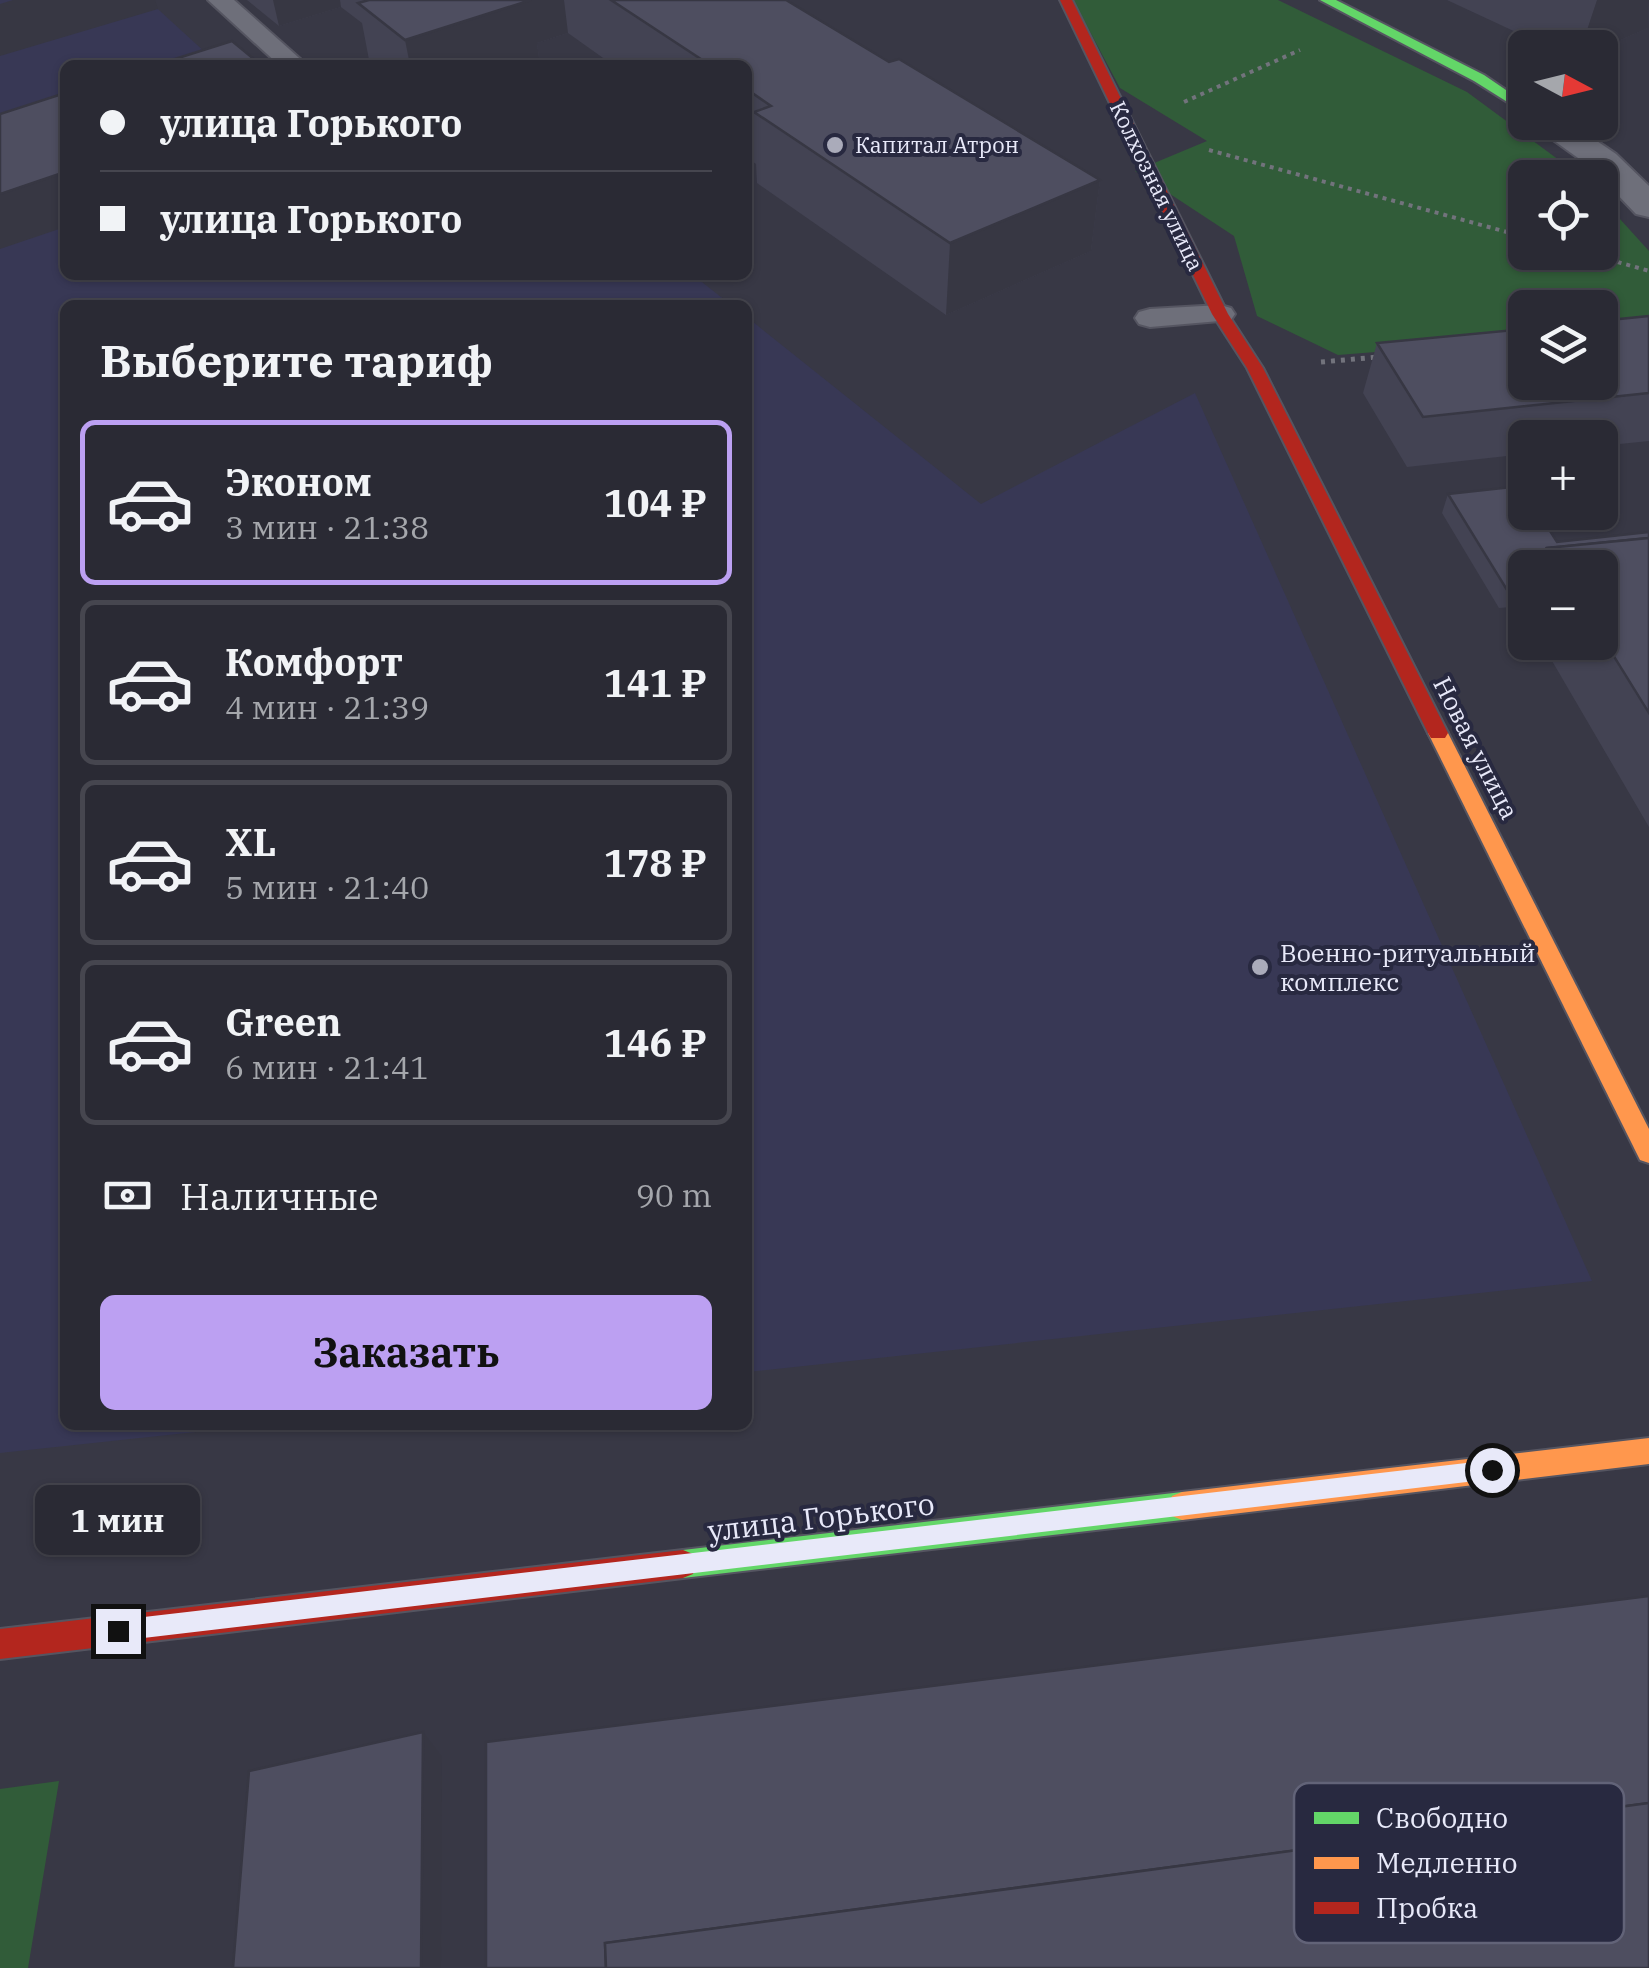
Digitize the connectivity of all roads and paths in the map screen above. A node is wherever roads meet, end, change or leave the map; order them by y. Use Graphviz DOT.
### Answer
graph roads {
  1 [pos="220,0"];
  2 [pos="1066,0"];
  3 [pos="1326,0"];
  4 [pos="1368,21"];
  5 [pos="288,60"];
  6 [pos="1508,98"];
  7 [pos="1178,104"];
  8 [pos="1572,140"];
  9 [pos="1198,146"];
  10 [pos="1649,206"];
  11 [pos="1508,231"];
  12 [pos="1618,262"];
  13 [pos="1649,271"];
  14 [pos="1220,314"];
  15 [pos="1150,318"];
  16 [pos="1394,356"];
  17 [pos="1255,368"];
  18 [pos="1649,1153"];
  19 [pos="1649,1451"];
  20 [pos="0,1644"];
  1 -- 5 [label="lane"];
  2 -- 14 [label="street, Колхозная улица"];
  3 -- 4 [label="street"];
  4 -- 6 [label="street"];
  4 -- 7 [label="path"];
  8 -- 10 [label="street"];
  9 -- 11 [label="path"];
  12 -- 13 [label="path"];
  14 -- 15 [label="lane"];
  14 -- 17 [label="street, Колхозная улица"];
  16 -- 17 [label="path"];
  17 -- 18 [label="street, Новая улица"];
  19 -- 20 [label="street, улица Горького"];
}
